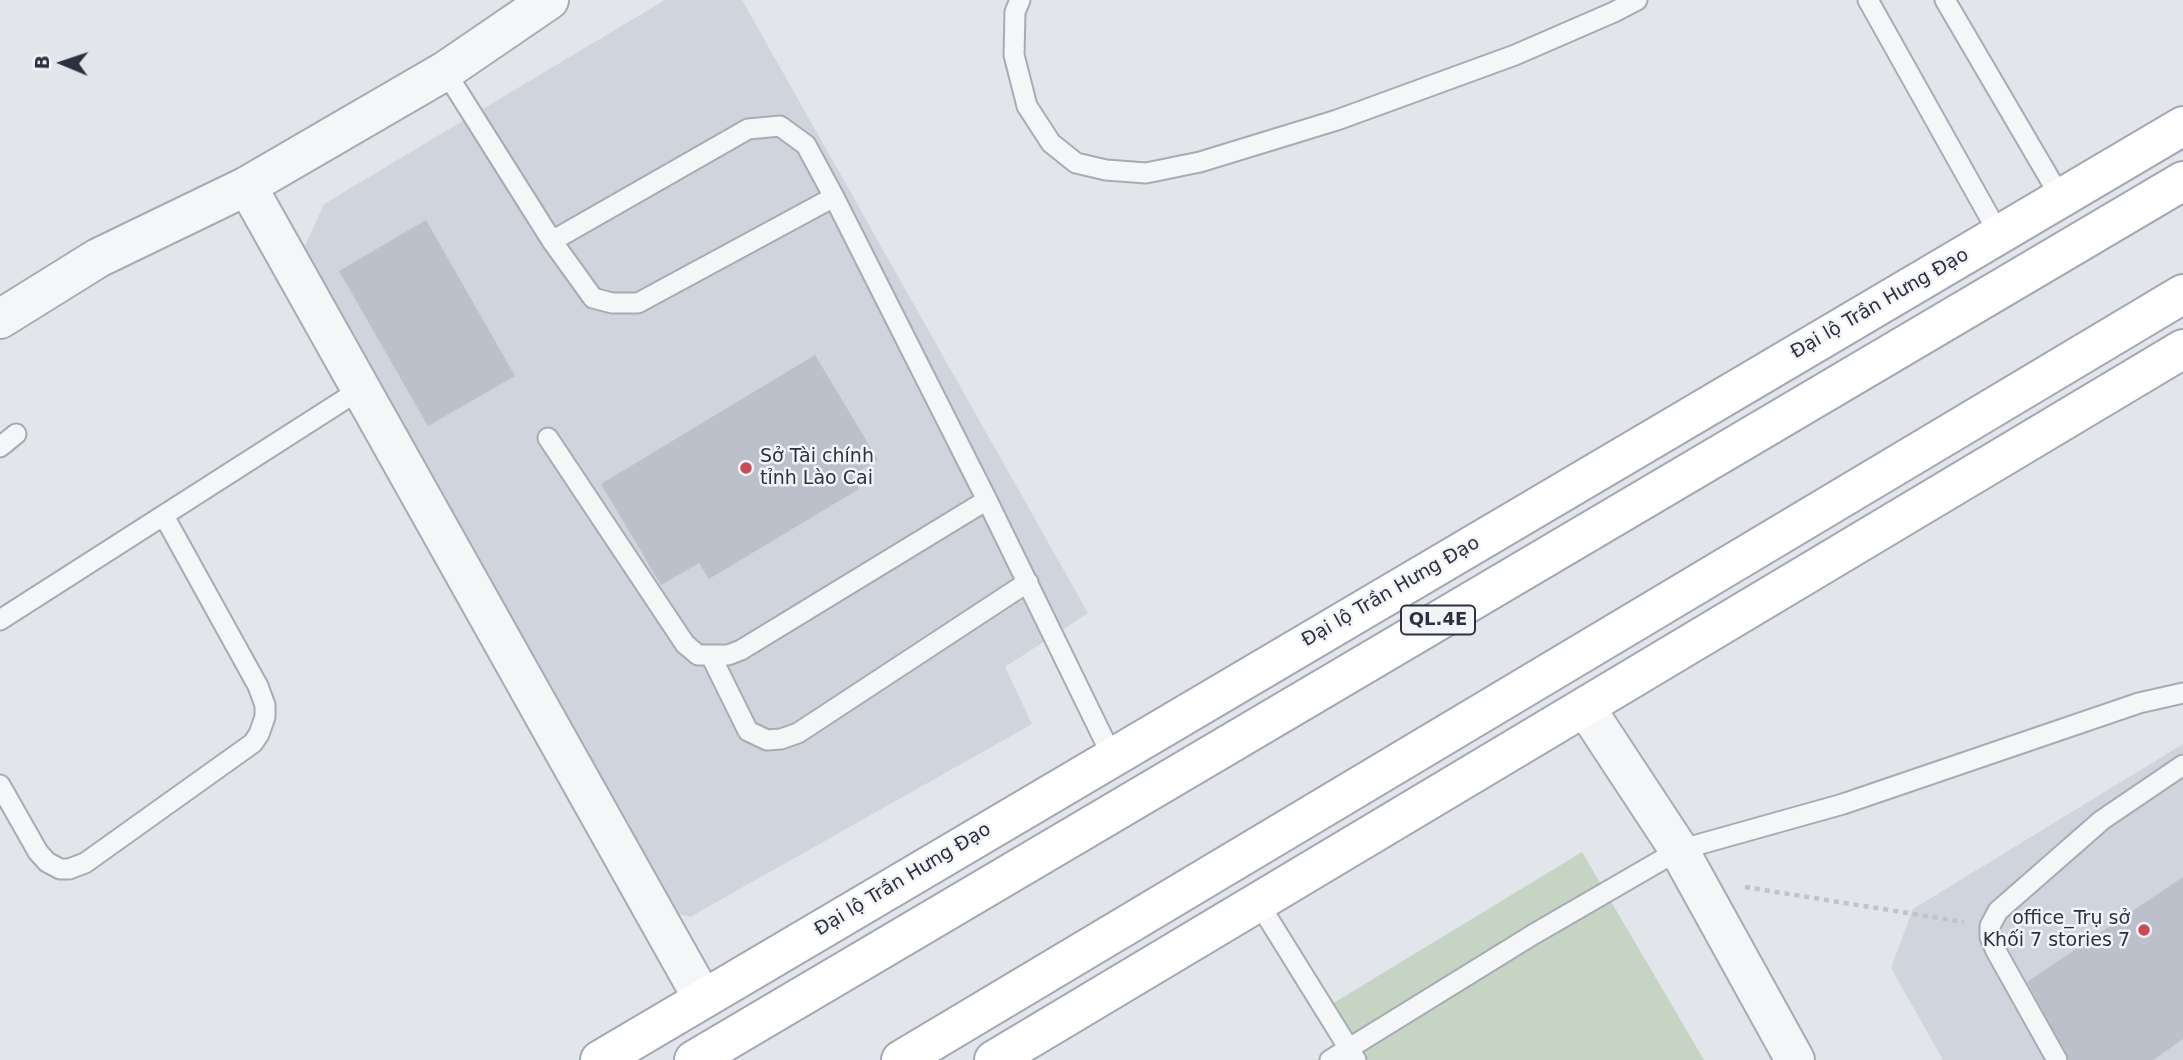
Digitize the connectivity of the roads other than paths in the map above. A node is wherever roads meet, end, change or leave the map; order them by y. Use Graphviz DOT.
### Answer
graph roads {
  1 [pos="549,0"];
  2 [pos="1020,0"];
  3 [pos="1637,0"];
  4 [pos="1868,0"];
  5 [pos="1945,0"];
  6 [pos="445,71"];
  7 [pos="2183,125"];
  8 [pos="2183,181"];
  9 [pos="247,186"];
  10 [pos="834,197"];
  11 [pos="2061,198"];
  12 [pos="1999,234"];
  13 [pos="552,241"];
  14 [pos="2183,294"];
  15 [pos="0,319"];
  16 [pos="2183,349"];
  17 [pos="361,389"];
  18 [pos="16,434"];
  19 [pos="548,438"];
  20 [pos="0,447"];
  21 [pos="988,499"];
  22 [pos="164,516"];
  23 [pos="1028,582"];
  24 [pos="0,620"];
  25 [pos="711,656"];
  26 [pos="2183,693"];
  27 [pos="1585,707"];
  28 [pos="1112,756"];
  29 [pos="2183,765"];
  30 [pos="0,785"];
  31 [pos="1687,865"];
  32 [pos="1258,902"];
  33 [pos="703,999"];
  34 [pos="1352,1054"];
  35 [pos="600,1060"];
  36 [pos="694,1060"];
  37 [pos="901,1060"];
  38 [pos="994,1060"];
  39 [pos="1330,1060"];
  40 [pos="1795,1060"];
  41 [pos="2057,1060"];
  1 -- 6 [label="street"];
  2 -- 3 [label="lane"];
  4 -- 12 [label="lane"];
  5 -- 11 [label="lane"];
  6 -- 9 [label="street"];
  6 -- 13 [label="lane"];
  7 -- 11 [label="main road, Đại lộ Trần Hưng Đạo"];
  8 -- 36 [label="main road, QL.4E"];
  9 -- 15 [label="street"];
  9 -- 17 [label="street"];
  10 -- 13 [label="lane"];
  10 -- 13 [label="lane"];
  10 -- 21 [label="lane"];
  11 -- 12 [label="main road, Đại lộ Trần Hưng Đạo"];
  12 -- 28 [label="main road, Đại lộ Trần Hưng Đạo"];
  14 -- 37 [label="main road"];
  16 -- 27 [label="main road"];
  17 -- 22 [label="lane"];
  17 -- 33 [label="street"];
  18 -- 20 [label="lane"];
  19 -- 25 [label="lane"];
  21 -- 23 [label="lane"];
  21 -- 25 [label="lane"];
  22 -- 24 [label="lane"];
  22 -- 30 [label="lane"];
  23 -- 25 [label="lane"];
  23 -- 28 [label="lane"];
  26 -- 31 [label="lane"];
  27 -- 31 [label="street"];
  27 -- 32 [label="main road"];
  28 -- 33 [label="main road, Đại lộ Trần Hưng Đạo"];
  29 -- 41 [label="lane"];
  31 -- 34 [label="lane"];
  31 -- 40 [label="street"];
  32 -- 34 [label="lane"];
  32 -- 38 [label="main road"];
  33 -- 35 [label="main road, Đại lộ Trần Hưng Đạo"];
  34 -- 39 [label="lane"];
}
